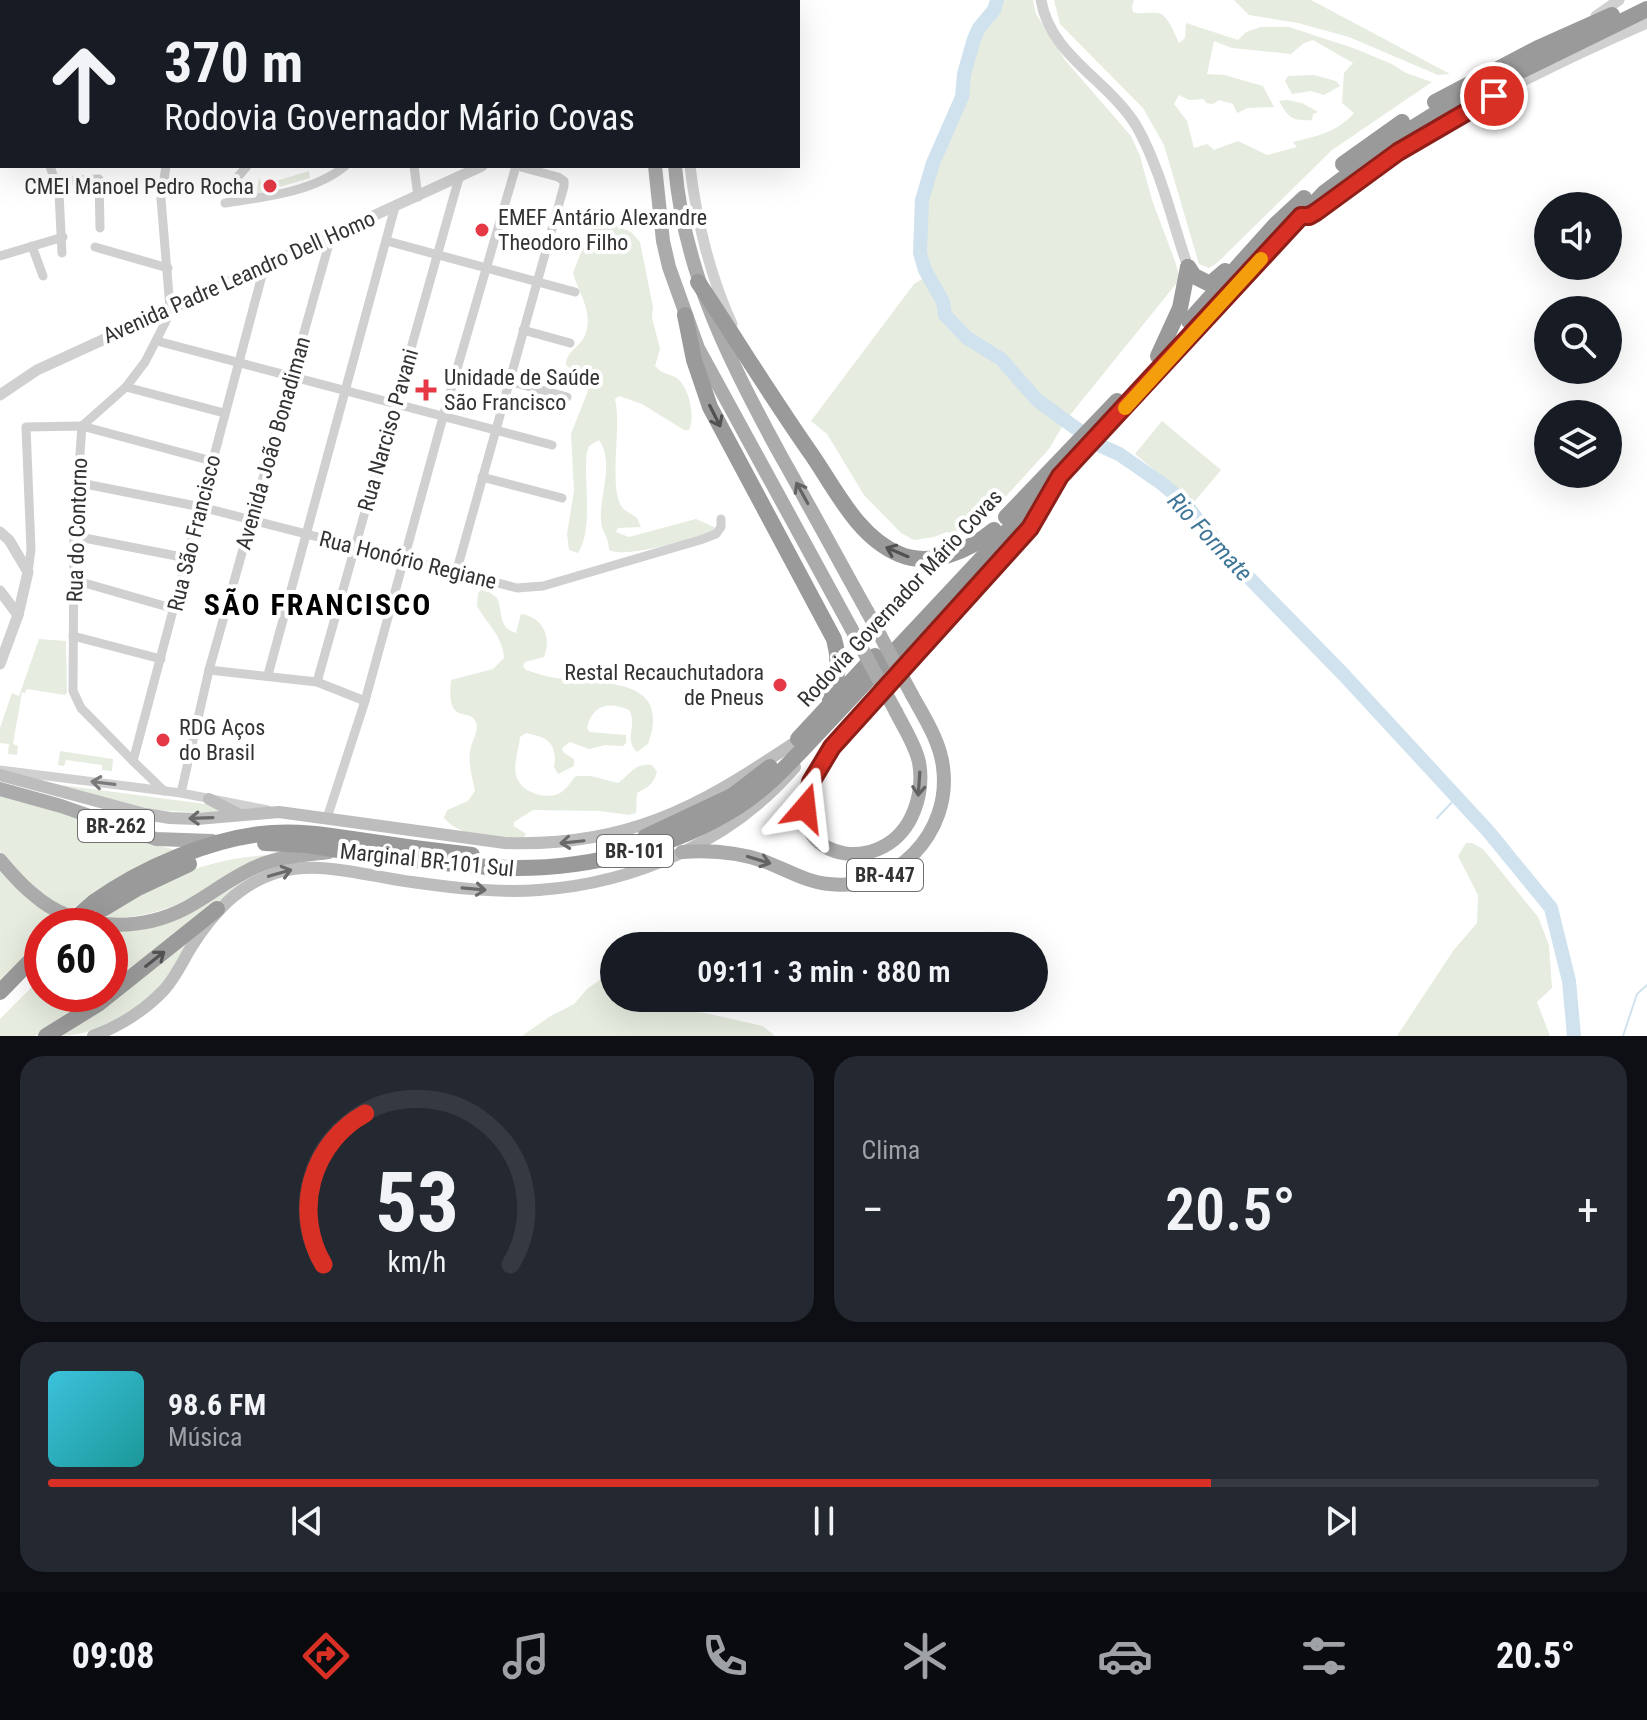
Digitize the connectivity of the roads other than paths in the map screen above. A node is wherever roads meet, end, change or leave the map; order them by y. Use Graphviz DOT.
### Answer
graph roads {
  1 [pos="1041,0"];
  2 [pos="1619,0"];
  3 [pos="1644,0"];
  4 [pos="1647,9"];
  5 [pos="1647,23"];
  6 [pos="1573,31"];
  7 [pos="51,168"];
  8 [pos="166,168"];
  9 [pos="245,168"];
  10 [pos="341,168"];
  11 [pos="414,168"];
  12 [pos="478,168"];
  13 [pos="516,168"];
  14 [pos="524,168"];
  15 [pos="655,168"];
  16 [pos="675,168"];
  17 [pos="690,168"];
  18 [pos="237,178"];
  19 [pos="459,178"];
  20 [pos="56,181"];
  21 [pos="1317,187"];
  22 [pos="418,197"];
  23 [pos="225,203"];
  24 [pos="395,207"];
  25 [pos="1301,216"];
  26 [pos="100,228"];
  27 [pos="332,233"];
  28 [pos="63,237"];
  29 [pos="387,241"];
  30 [pos="32,246"];
  31 [pos="95,247"];
  32 [pos="62,253"];
  33 [pos="436,255"];
  34 [pos="0,256"];
  35 [pos="265,264"];
  36 [pos="1188,267"];
  37 [pos="168,268"];
  38 [pos="486,269"];
  39 [pos="43,276"];
  40 [pos="536,282"];
  41 [pos="698,282"];
  42 [pos="575,292"];
  43 [pos="170,308"];
  44 [pos="685,315"];
  45 [pos="523,330"];
  46 [pos="157,341"];
  47 [pos="570,343"];
  48 [pos="1158,356"];
  49 [pos="241,362"];
  50 [pos="750,364"];
  51 [pos="292,376"];
  52 [pos="509,381"];
  53 [pos="126,387"];
  54 [pos="346,390"];
  55 [pos="0,395"];
  56 [pos="567,397"];
  57 [pos="396,404"];
  58 [pos="224,413"];
  59 [pos="1111,416"];
  60 [pos="443,417"];
  61 [pos="82,426"];
  62 [pos="495,430"];
  63 [pos="552,445"];
  64 [pos="1069,459"];
  65 [pos="212,461"];
  66 [pos="1060,476"];
  67 [pos="482,477"];
  68 [pos="80,483"];
  69 [pos="562,498"];
  70 [pos="201,507"];
  71 [pos="721,519"];
  72 [pos="251,520"];
  73 [pos="994,530"];
  74 [pos="0,532"];
  75 [pos="306,534"];
  76 [pos="74,536"];
  77 [pos="355,547"];
  78 [pos="187,558"];
  79 [pos="403,560"];
  80 [pos="28,572"];
  81 [pos="456,573"];
  82 [pos="74,580"];
  83 [pos="0,591"];
  84 [pos="175,609"];
  85 [pos="18,615"];
  86 [pos="73,636"];
  87 [pos="161,659"];
  88 [pos="0,664"];
  89 [pos="209,670"];
  90 [pos="268,675"];
  91 [pos="317,682"];
  92 [pos="365,701"];
  93 [pos="820,723"];
  94 [pos="133,761"];
  95 [pos="0,773"];
  96 [pos="0,789"];
  97 [pos="164,791"];
  98 [pos="181,793"];
  99 [pos="209,799"];
  100 [pos="279,812"];
  101 [pos="241,816"];
  102 [pos="327,818"];
  103 [pos="236,839"];
  104 [pos="350,841"];
  105 [pos="413,846"];
  106 [pos="682,852"];
  107 [pos="0,860"];
  108 [pos="352,873"];
  109 [pos="396,880"];
  110 [pos="98,906"];
  111 [pos="95,908"];
  112 [pos="217,909"];
  113 [pos="24,967"];
  114 [pos="24,981"];
  115 [pos="0,992"];
  116 [pos="0,1006"];
  117 [pos="46,1036"];
  118 [pos="93,1036"];
  1 -- 36 [label="street"];
  2 -- 6 [label="street"];
  3 -- 6 [label="highway, Rodovia Governador Mário Covas / BR-101"];
  4 -- 25 [label="highway, Rodovia Governador Mário Covas / BR-101"];
  5 -- 25 [label="street"];
  6 -- 21 [label="highway, Rodovia Governador Mário Covas / BR-101"];
  7 -- 20 [label="street"];
  8 -- 37 [label="street"];
  9 -- 18 [label="street"];
  10 -- 23 [label="street"];
  11 -- 22 [label="street"];
  12 -- 19 [label="street, Avenida Padre Leandro Dell Homo"];
  13 -- 38 [label="street"];
  14 -- 40 [label="street"];
  15 -- 44 [label="main road, BR-447"];
  16 -- 41 [label="main road, BR-447"];
  17 -- 50 [label="street"];
  19 -- 22 [label="street, Avenida Padre Leandro Dell Homo"];
  19 -- 33 [label="street, Rua Narciso Pavani"];
  20 -- 26 [label="street"];
  20 -- 28 [label="street"];
  21 -- 36 [label="highway"];
  21 -- 48 [label="highway, Rodovia Governador Mário Covas / BR-101"];
  22 -- 24 [label="street, Avenida Padre Leandro Dell Homo"];
  24 -- 27 [label="street, Avenida Padre Leandro Dell Homo"];
  24 -- 29 [label="street"];
  25 -- 59 [label="highway, Rodovia Governador Mário Covas / BR-101"];
  27 -- 35 [label="street, Avenida Padre Leandro Dell Homo"];
  27 -- 51 [label="street, Avenida João Bonadiman"];
  28 -- 30 [label="street"];
  28 -- 32 [label="street"];
  29 -- 33 [label="street"];
  29 -- 54 [label="street"];
  30 -- 34 [label="street"];
  30 -- 39 [label="street"];
  31 -- 37 [label="street"];
  33 -- 38 [label="street"];
  33 -- 57 [label="street, Rua Narciso Pavani"];
  35 -- 43 [label="street, Avenida Padre Leandro Dell Homo"];
  35 -- 49 [label="street, Rua São Francisco"];
  36 -- 48 [label="highway"];
  37 -- 43 [label="street"];
  38 -- 40 [label="street"];
  38 -- 60 [label="street"];
  40 -- 42 [label="street"];
  40 -- 45 [label="street"];
  41 -- 50 [label="highway"];
  106 -- 41 [label="main road, BR-447, one-way, bridge"];
  43 -- 46 [label="street, Rua do Contorno"];
  43 -- 55 [label="street, Avenida Padre Leandro Dell Homo"];
  44 -- 66 [label="main road, BR-447, one-way, bridge"];
  44 -- 93 [label="highway, one-way"];
  45 -- 47 [label="street"];
  45 -- 52 [label="street"];
  46 -- 49 [label="street"];
  46 -- 53 [label="street, Rua do Contorno"];
  48 -- 59 [label="highway, Rodovia Governador Mário Covas / BR-101"];
  49 -- 51 [label="street"];
  49 -- 58 [label="street, Rua São Francisco"];
  73 -- 50 [label="highway, one-way"];
  51 -- 54 [label="street"];
  51 -- 72 [label="street, Avenida João Bonadiman"];
  52 -- 56 [label="street"];
  52 -- 62 [label="street"];
  53 -- 58 [label="street"];
  53 -- 61 [label="street, Rua do Contorno"];
  54 -- 57 [label="street"];
  54 -- 75 [label="street"];
  57 -- 60 [label="street"];
  57 -- 77 [label="street, Rua Narciso Pavani"];
  58 -- 65 [label="street, Rua São Francisco"];
  59 -- 64 [label="highway, Rodovia Governador Mário Covas / BR-101"];
  60 -- 62 [label="street"];
  60 -- 79 [label="street"];
  61 -- 65 [label="street"];
  61 -- 68 [label="street, Rua do Contorno"];
  61 -- 80 [label="street"];
  62 -- 63 [label="street"];
  62 -- 67 [label="street"];
  64 -- 66 [label="highway, Rodovia Governador Mário Covas / BR-101"];
  64 -- 73 [label="highway, Rodovia Governador Mário Covas / BR-101"];
  65 -- 70 [label="street, Rua São Francisco"];
  66 -- 93 [label="highway, Rodovia Governador Mário Covas / BR-101"];
  67 -- 69 [label="street"];
  67 -- 81 [label="street"];
  68 -- 70 [label="street, Rua Honório Regiane"];
  68 -- 76 [label="street, Rua do Contorno"];
  70 -- 72 [label="street, Rua Honório Regiane"];
  70 -- 78 [label="street, Rua São Francisco"];
  71 -- 81 [label="street, Rua Honório Regiane"];
  72 -- 75 [label="street, Rua Honório Regiane"];
  72 -- 89 [label="street, Avenida João Bonadiman"];
  73 -- 93 [label="highway, Rodovia Governador Mário Covas / BR-101"];
  74 -- 80 [label="street"];
  75 -- 77 [label="street, Rua Honório Regiane"];
  75 -- 90 [label="street"];
  76 -- 78 [label="street"];
  76 -- 82 [label="street, Rua do Contorno"];
  77 -- 79 [label="street, Rua Honório Regiane"];
  77 -- 91 [label="street, Rua Narciso Pavani"];
  78 -- 84 [label="street, Rua São Francisco"];
  79 -- 81 [label="street, Rua Honório Regiane"];
  79 -- 92 [label="street"];
  80 -- 85 [label="street"];
  82 -- 84 [label="street"];
  82 -- 86 [label="street, Rua do Contorno"];
  83 -- 85 [label="street"];
  84 -- 87 [label="street, Rua São Francisco"];
  85 -- 88 [label="street"];
  86 -- 87 [label="street"];
  86 -- 94 [label="street, Rua do Contorno"];
  87 -- 94 [label="street, Rua São Francisco"];
  89 -- 90 [label="street"];
  89 -- 98 [label="street, Avenida João Bonadiman"];
  90 -- 91 [label="street"];
  91 -- 92 [label="street"];
  92 -- 102 [label="street"];
  93 -- 105 [label="highway, Rodovia Governador Mário Covas / BR-101, one-way"];
  93 -- 105 [label="highway, Rodovia Governador Mário Covas / BR-101"];
  93 -- 106 [label="main road, Marginal BR-101 Sul"];
  94 -- 97 [label="street"];
  97 -- 95 [label="street, one-way"];
  101 -- 95 [label="main road, one-way"];
  96 -- 103 [label="main road, BR-262"];
  97 -- 98 [label="street"];
  98 -- 99 [label="street"];
  99 -- 100 [label="street"];
  99 -- 101 [label="main road"];
  100 -- 101 [label="main road"];
  100 -- 102 [label="main road"];
  102 -- 104 [label="main road"];
  103 -- 104 [label="highway, Rodovia Governador Mário Covas / BR-101"];
  103 -- 110 [label="highway, Rodovia Governador Mário Covas / BR-101"];
  104 -- 105 [label="highway, Rodovia Governador Mário Covas / BR-101, bridge"];
  104 -- 107 [label="main road"];
  104 -- 108 [label="main road"];
  104 -- 110 [label="highway, Rodovia Governador Mário Covas / BR-101"];
  105 -- 109 [label="main road"];
  109 -- 106 [label="main road, Marginal BR-101 Sul, one-way"];
  108 -- 109 [label="main road, Marginal BR-101 Sul"];
  112 -- 108 [label="main road, Marginal BR-101 Sul, one-way"];
  110 -- 111 [label="highway, Rodovia Governador Mário Covas / BR-101, bridge"];
  117 -- 112 [label="highway, one-way"];
  112 -- 118 [label="main road, Marginal BR-101 Sul"];
  113 -- 115 [label="highway"];
  114 -- 116 [label="highway"];
}
